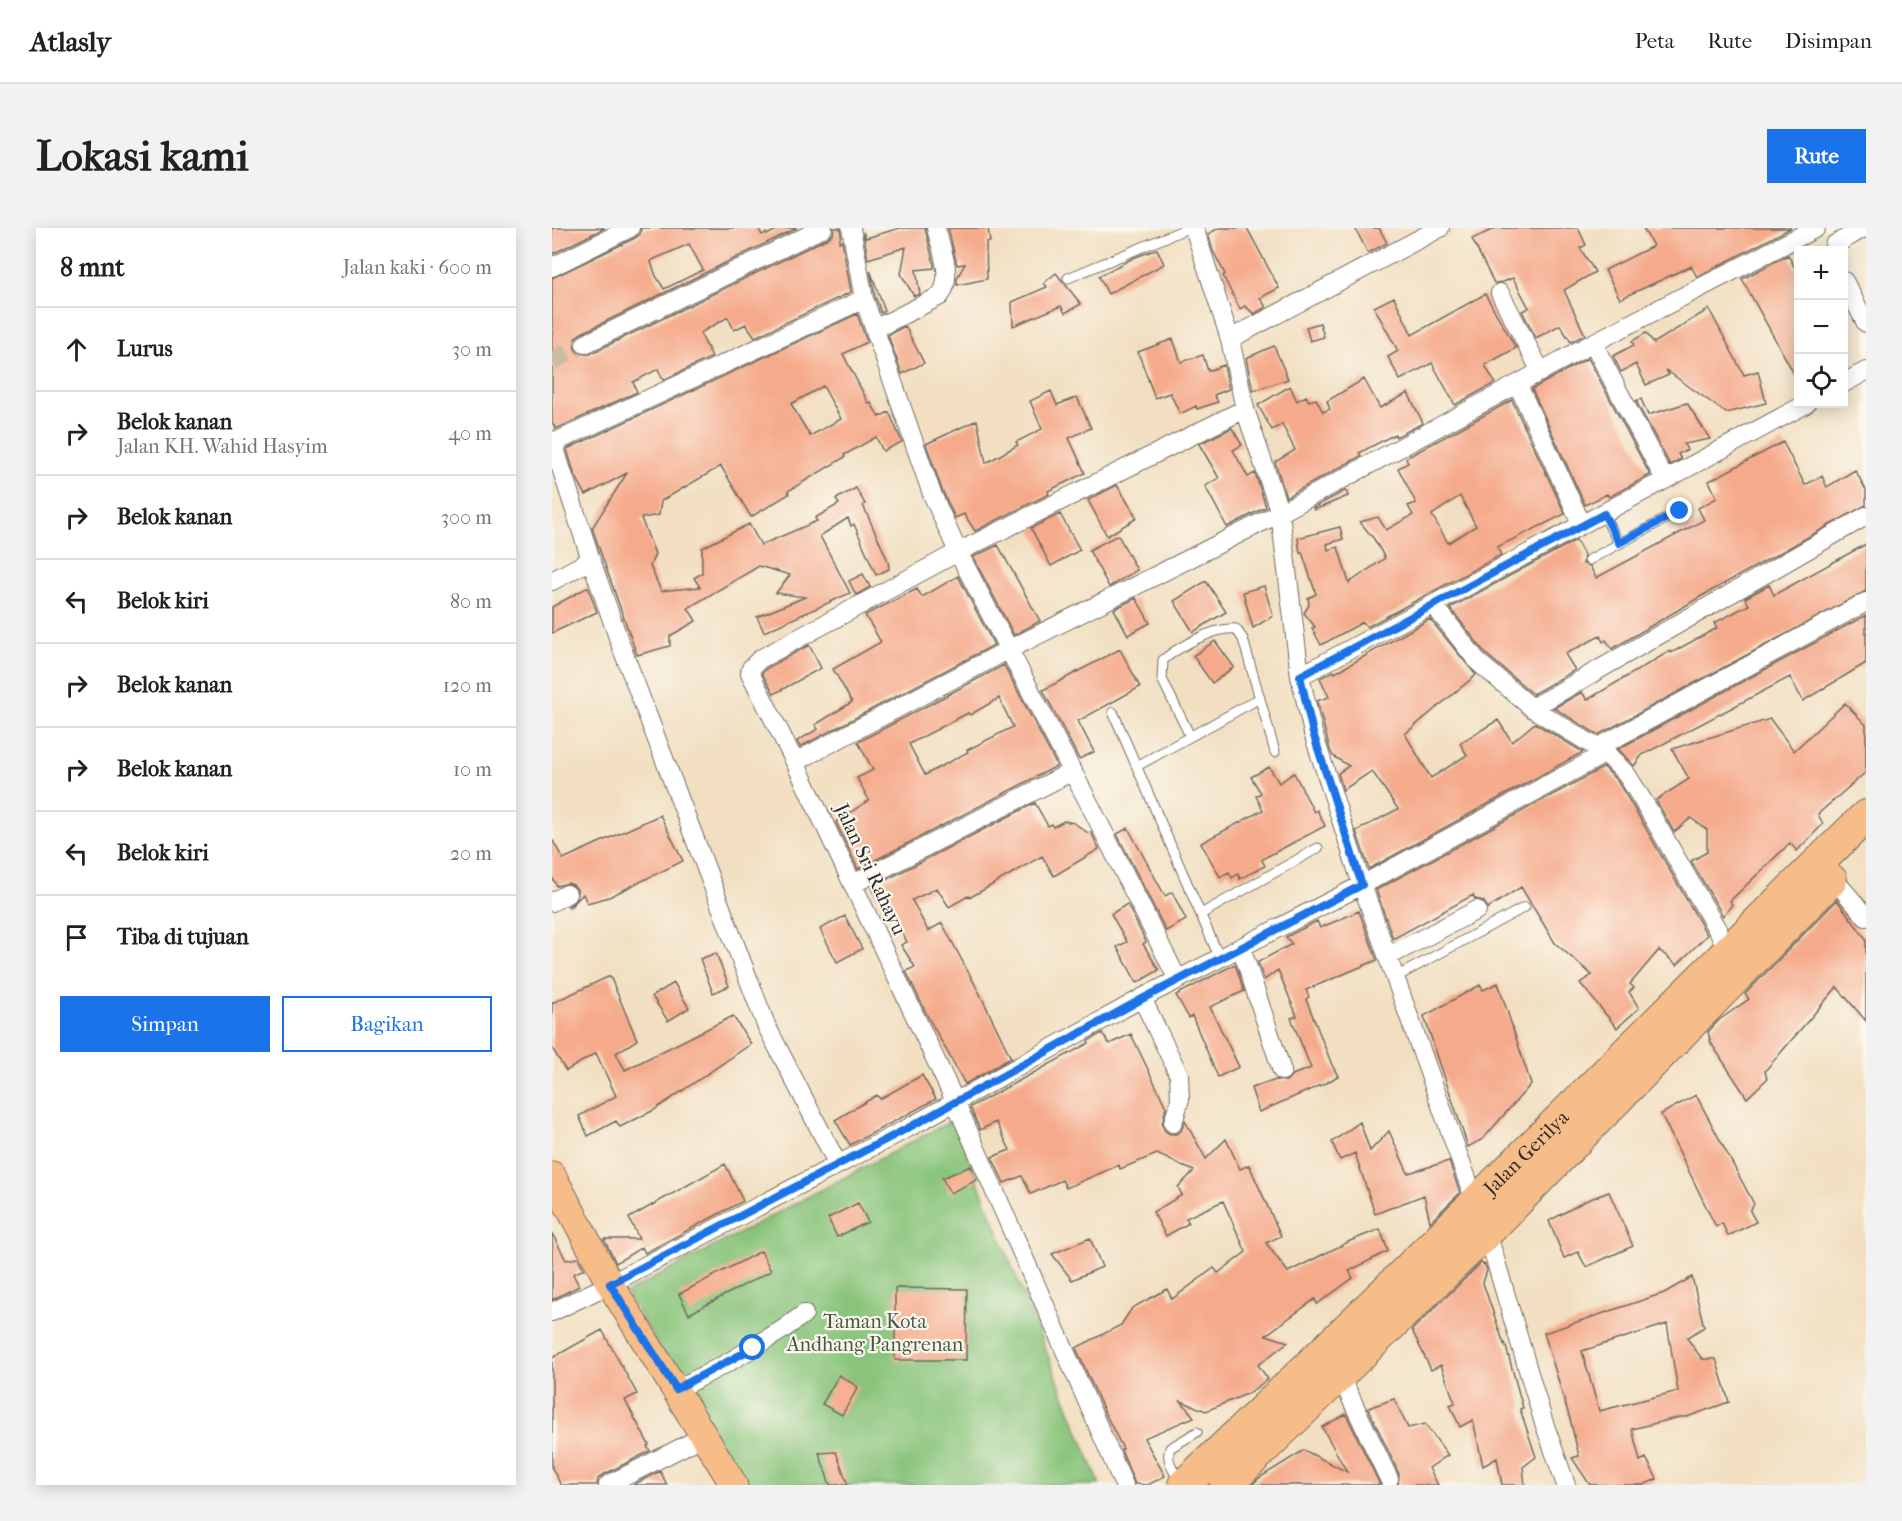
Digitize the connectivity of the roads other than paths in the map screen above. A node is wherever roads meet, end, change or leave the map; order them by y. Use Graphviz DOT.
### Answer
graph roads {
  1 [pos="630,228"];
  2 [pos="823,228"];
  3 [pos="851,228"];
  4 [pos="936,228"];
  5 [pos="1188,228"];
  6 [pos="1194,228"];
  7 [pos="1440,228"];
  8 [pos="1816,228"];
  9 [pos="1864,228"];
  10 [pos="1834,241"];
  11 [pos="552,267"];
  12 [pos="1068,278"];
  13 [pos="1848,289"];
  14 [pos="1500,293"];
  15 [pos="864,299"];
  16 [pos="1866,323"];
  17 [pos="875,330"];
  18 [pos="1230,339"];
  19 [pos="1593,343"];
  20 [pos="585,344"];
  21 [pos="1866,371"];
  22 [pos="1540,372"];
  23 [pos="1848,381"];
  24 [pos="1518,385"];
  25 [pos="1799,408"];
  26 [pos="1245,409"];
  27 [pos="553,442"];
  28 [pos="1665,480"];
  29 [pos="1680,511"];
  30 [pos="1280,513"];
  31 [pos="1604,514"];
  32 [pos="1866,516"];
  33 [pos="1582,525"];
  34 [pos="1619,543"];
  35 [pos="958,552"];
  36 [pos="1589,560"];
  37 [pos="591,561"];
  38 [pos="552,581"];
  39 [pos="1866,602"];
  40 [pos="1434,605"];
  41 [pos="1008,650"];
  42 [pos="1300,676"];
  43 [pos="1260,698"];
  44 [pos="1532,708"];
  45 [pos="1113,711"];
  46 [pos="1190,736"];
  47 [pos="1601,751"];
  48 [pos="1275,752"];
  49 [pos="795,762"];
  50 [pos="1137,766"];
  51 [pos="1073,771"];
  52 [pos="1866,816"];
  53 [pos="1866,846"];
  54 [pos="1318,848"];
  55 [pos="1833,878"];
  56 [pos="853,884"];
  57 [pos="1362,885"];
  58 [pos="1525,908"];
  59 [pos="1477,910"];
  60 [pos="1201,914"];
  61 [pos="1866,917"];
  62 [pos="1746,944"];
  63 [pos="1241,948"];
  64 [pos="1389,956"];
  65 [pos="1220,959"];
  66 [pos="1396,977"];
  67 [pos="1178,980"];
  68 [pos="1142,999"];
  69 [pos="1282,1071"];
  70 [pos="955,1101"];
  71 [pos="1173,1123"];
  72 [pos="837,1163"];
  73 [pos="552,1175"];
  74 [pos="559,1208"];
  75 [pos="1481,1218"];
  76 [pos="610,1284"];
  77 [pos="552,1312"];
  78 [pos="804,1314"];
  79 [pos="1339,1373"];
  80 [pos="676,1389"];
  81 [pos="1268,1424"];
  82 [pos="1197,1431"];
  83 [pos="704,1436"];
  84 [pos="1389,1479"];
  85 [pos="1559,1482"];
  86 [pos="608,1485"];
  87 [pos="734,1485"];
  88 [pos="1124,1485"];
  89 [pos="1182,1485"];
  90 [pos="1226,1485"];
  1 -- 11 [label="street"];
  2 -- 20 [label="street"];
  3 -- 15 [label="street"];
  4 -- 17 [label="street"];
  5 -- 12 [label="lane"];
  6 -- 18 [label="street"];
  7 -- 18 [label="street"];
  8 -- 19 [label="street"];
  9 -- 10 [label="street"];
  13 -- 16 [label="street"];
  14 -- 22 [label="street"];
  15 -- 17 [label="street"];
  15 -- 27 [label="street"];
  17 -- 35 [label="street"];
  18 -- 26 [label="street"];
  19 -- 22 [label="street"];
  19 -- 28 [label="street"];
  21 -- 23 [label="street"];
  22 -- 24 [label="street"];
  24 -- 30 [label="street"];
  24 -- 33 [label="street"];
  25 -- 28 [label="street"];
  26 -- 30 [label="street"];
  26 -- 35 [label="street"];
  27 -- 37 [label="street"];
  28 -- 31 [label="street"];
  29 -- 34 [label="lane"];
  30 -- 41 [label="street"];
  30 -- 42 [label="street"];
  31 -- 33 [label="street"];
  31 -- 34 [label="lane"];
  32 -- 44 [label="street"];
  33 -- 40 [label="street"];
  34 -- 36 [label="lane"];
  35 -- 41 [label="street"];
  35 -- 49 [label="street, Jalan Sri Rahayu"];
  37 -- 38 [label="street"];
  37 -- 72 [label="street"];
  39 -- 47 [label="street"];
  40 -- 42 [label="street"];
  40 -- 44 [label="street"];
  41 -- 49 [label="street"];
  41 -- 51 [label="street"];
  42 -- 57 [label="street"];
  43 -- 46 [label="lane"];
  43 -- 46 [label="lane"];
  43 -- 48 [label="lane"];
  44 -- 47 [label="street"];
  45 -- 50 [label="lane"];
  46 -- 50 [label="lane"];
  47 -- 57 [label="street"];
  47 -- 62 [label="street"];
  49 -- 56 [label="street, Jalan Sri Rahayu"];
  50 -- 60 [label="lane"];
  51 -- 56 [label="street"];
  51 -- 67 [label="street"];
  52 -- 62 [label="highway, Jalan Gerilya"];
  53 -- 55 [label="highway, Jalan Gerilya"];
  54 -- 60 [label="lane"];
  55 -- 61 [label="street"];
  55 -- 62 [label="highway, Jalan Gerilya"];
  56 -- 70 [label="street, Jalan Sri Rahayu"];
  57 -- 63 [label="street"];
  57 -- 64 [label="street"];
  58 -- 66 [label="lane"];
  59 -- 64 [label="street"];
  60 -- 65 [label="lane"];
  62 -- 75 [label="highway, Jalan Gerilya"];
  63 -- 65 [label="street"];
  63 -- 69 [label="street"];
  64 -- 66 [label="street"];
  65 -- 67 [label="street"];
  66 -- 75 [label="street"];
  67 -- 68 [label="street"];
  68 -- 70 [label="street"];
  68 -- 71 [label="street"];
  70 -- 72 [label="street"];
  70 -- 88 [label="street, Jalan Sri Rahayu"];
  72 -- 76 [label="street"];
  73 -- 74 [label="main road"];
  74 -- 76 [label="main road"];
  75 -- 79 [label="highway, Jalan Gerilya"];
  75 -- 81 [label="highway, Jalan Gerilya"];
  75 -- 85 [label="street"];
  76 -- 77 [label="street"];
  76 -- 80 [label="main road"];
  78 -- 80 [label="street"];
  79 -- 81 [label="highway, Jalan Gerilya"];
  79 -- 84 [label="street"];
  80 -- 83 [label="main road"];
  81 -- 89 [label="highway, Jalan Gerilya"];
  81 -- 90 [label="highway, Jalan Gerilya"];
  82 -- 89 [label="lane"];
  83 -- 86 [label="street"];
  83 -- 87 [label="main road"];
}
